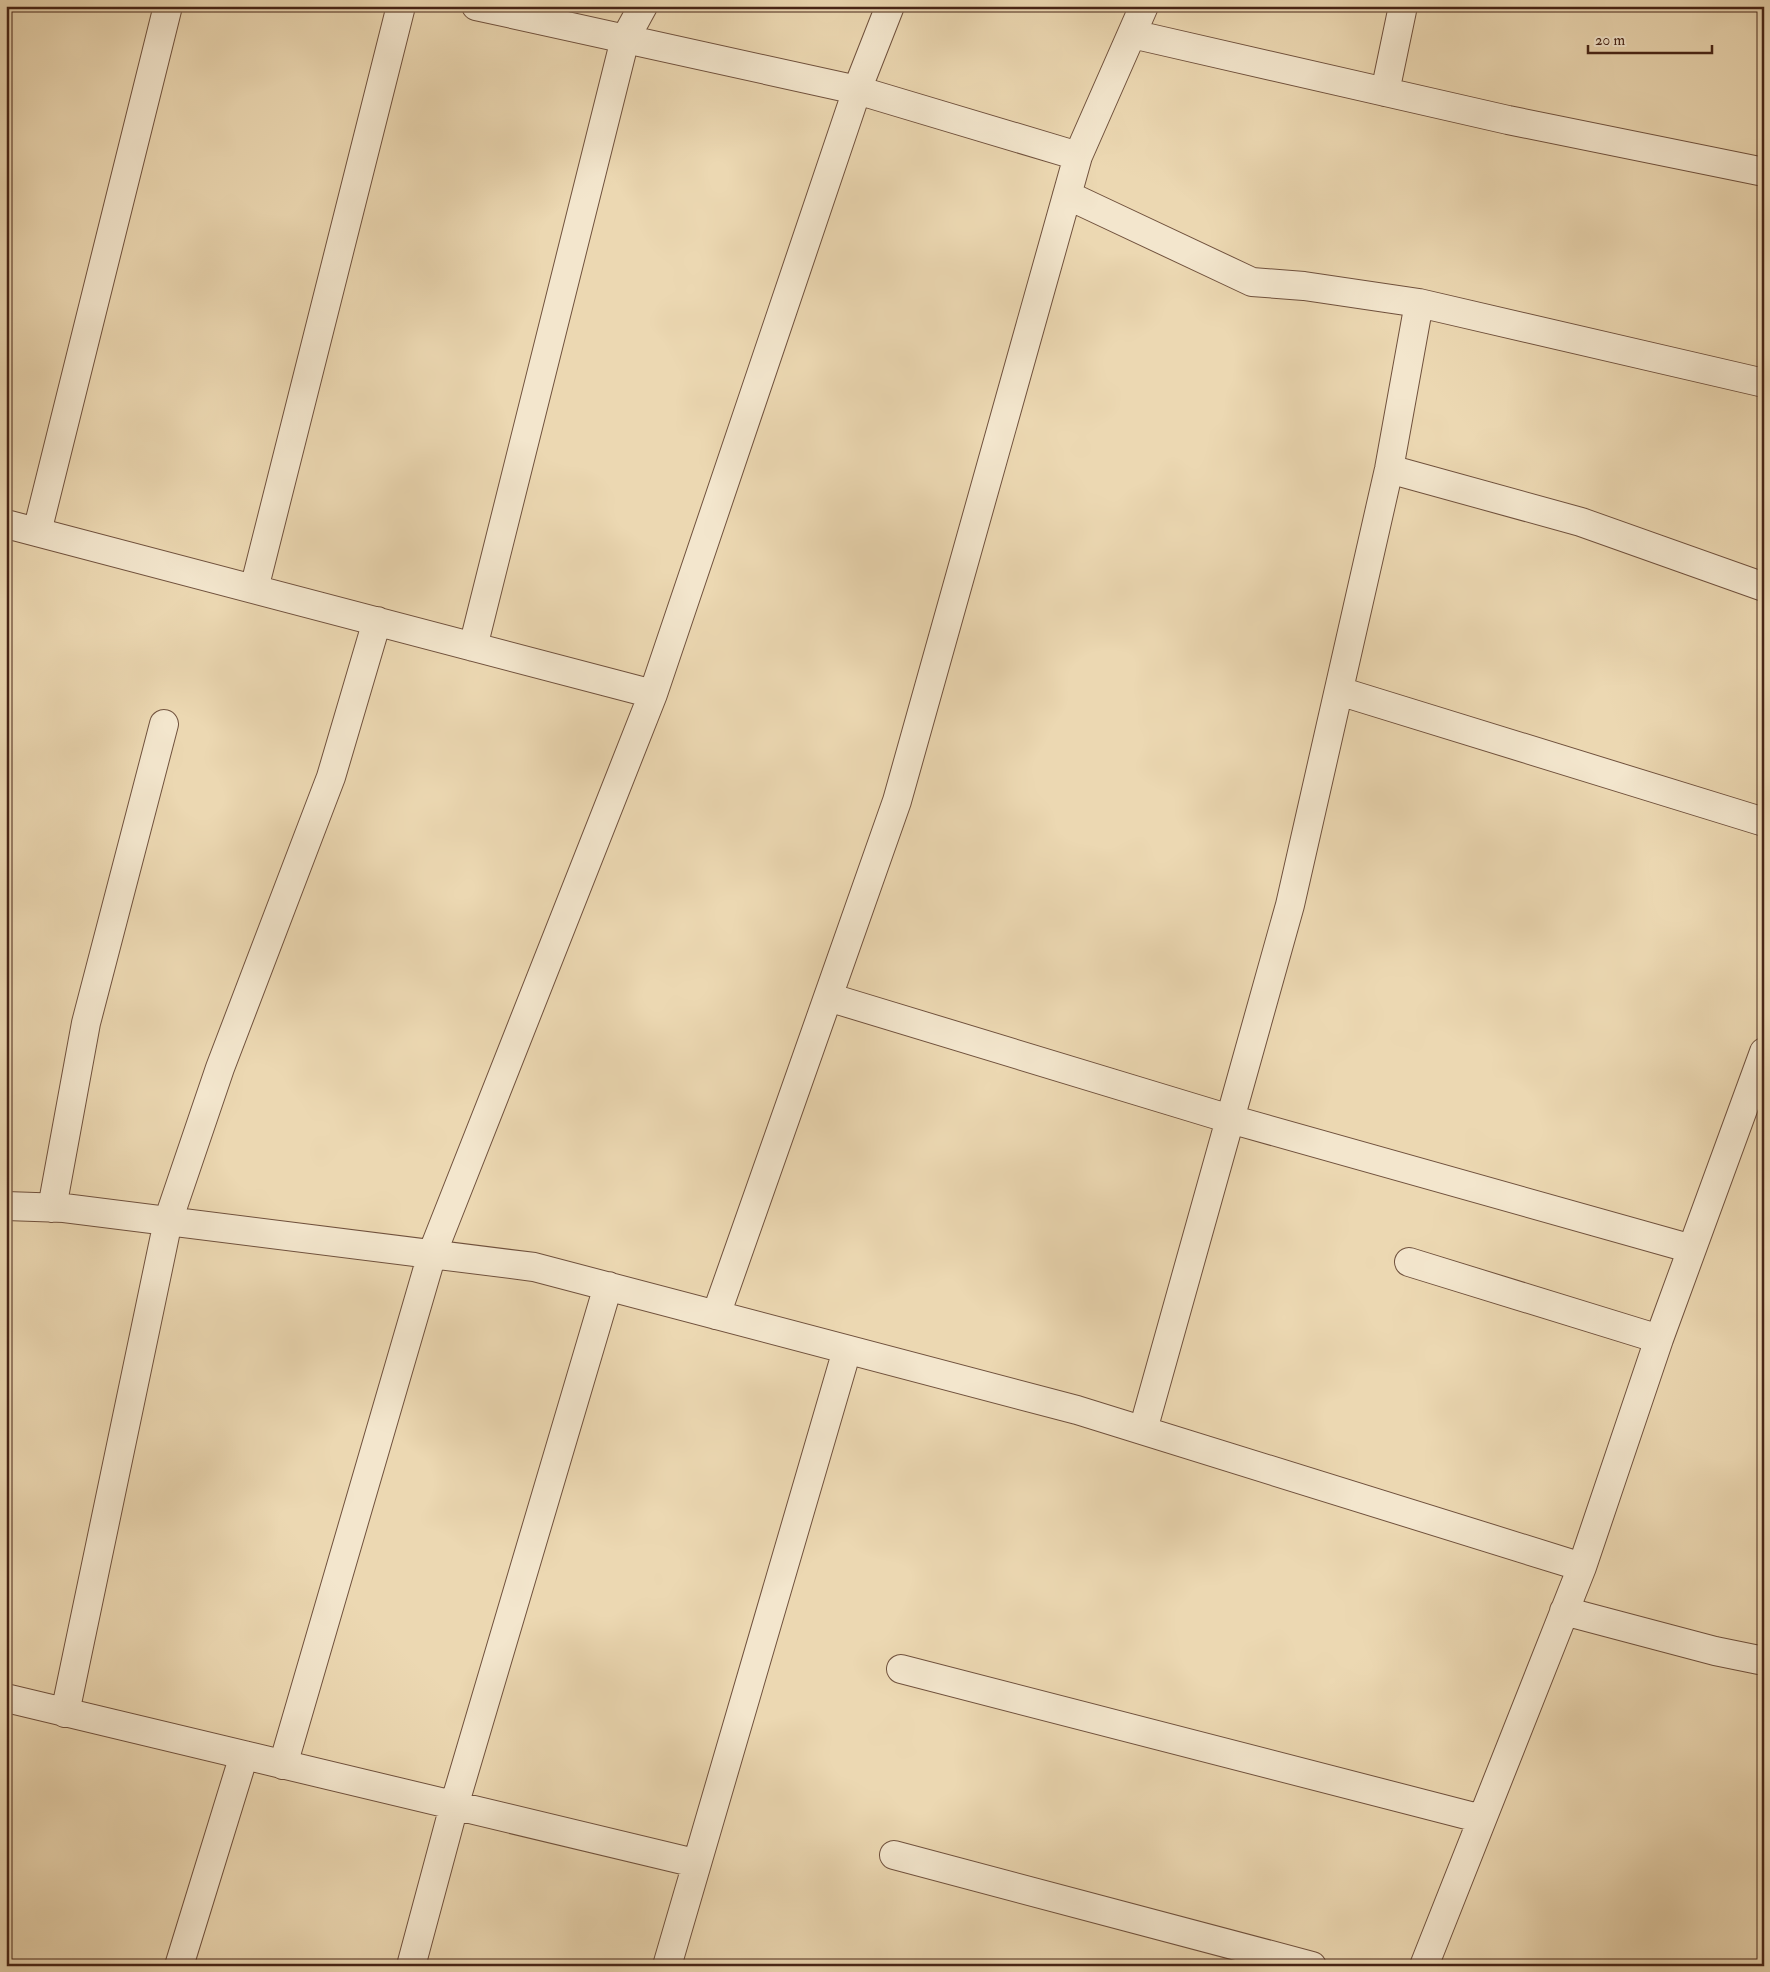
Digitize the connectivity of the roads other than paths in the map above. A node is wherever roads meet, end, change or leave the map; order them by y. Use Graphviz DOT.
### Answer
graph roads {
  1 [pos="168,6"];
  2 [pos="401,6"];
  3 [pos="476,6"];
  4 [pos="643,6"];
  5 [pos="890,6"];
  6 [pos="1144,6"];
  7 [pos="1403,6"];
  8 [pos="1132,34"];
  9 [pos="626,39"];
  10 [pos="857,90"];
  11 [pos="1385,92"];
  12 [pos="1078,156"];
  13 [pos="1764,172"];
  14 [pos="1067,195"];
  15 [pos="1419,303"];
  16 [pos="1764,383"];
  17 [pos="1389,468"];
  18 [pos="6,524"];
  19 [pos="37,532"];
  20 [pos="1764,586"];
  21 [pos="254,588"];
  22 [pos="377,621"];
  23 [pos="473,647"];
  24 [pos="1339,690"];
  25 [pos="652,694"];
  26 [pos="164,724"];
  27 [pos="1764,822"];
  28 [pos="828,996"];
  29 [pos="1764,1052"];
  30 [pos="1230,1119"];
  31 [pos="6,1206"];
  32 [pos="52,1208"];
  33 [pos="168,1221"];
  34 [pos="1692,1250"];
  35 [pos="432,1254"];
  36 [pos="1409,1262"];
  37 [pos="608,1286"];
  38 [pos="716,1315"];
  39 [pos="1659,1339"];
  40 [pos="847,1350"];
  41 [pos="1142,1430"];
  42 [pos="1582,1567"];
  43 [pos="1564,1611"];
  44 [pos="1764,1661"];
  45 [pos="901,1669"];
  46 [pos="6,1698"];
  47 [pos="65,1713"];
  48 [pos="244,1755"];
  49 [pos="283,1764"];
  50 [pos="454,1806"];
  51 [pos="1482,1819"];
  52 [pos="894,1856"];
  53 [pos="695,1863"];
  54 [pos="179,1966"];
  55 [pos="411,1966"];
  56 [pos="667,1966"];
  57 [pos="1312,1966"];
  58 [pos="1424,1966"];
  1 -- 19 [label="street"];
  2 -- 21 [label="street"];
  3 -- 9 [label="street"];
  4 -- 9 [label="street"];
  5 -- 10 [label="street"];
  6 -- 8 [label="street"];
  7 -- 11 [label="street"];
  8 -- 11 [label="street"];
  8 -- 12 [label="street"];
  9 -- 10 [label="street"];
  9 -- 23 [label="street"];
  10 -- 12 [label="street"];
  10 -- 25 [label="street"];
  11 -- 13 [label="street"];
  12 -- 14 [label="street"];
  14 -- 15 [label="street"];
  14 -- 28 [label="street"];
  15 -- 16 [label="street"];
  15 -- 17 [label="street"];
  17 -- 20 [label="street"];
  17 -- 24 [label="street"];
  18 -- 19 [label="street"];
  19 -- 21 [label="street"];
  21 -- 22 [label="street"];
  22 -- 23 [label="street"];
  22 -- 33 [label="street"];
  23 -- 25 [label="street"];
  24 -- 27 [label="street"];
  24 -- 30 [label="street"];
  25 -- 35 [label="street"];
  26 -- 32 [label="street"];
  28 -- 30 [label="street"];
  28 -- 38 [label="street"];
  29 -- 34 [label="street"];
  30 -- 34 [label="street"];
  30 -- 41 [label="street"];
  31 -- 32 [label="street"];
  32 -- 33 [label="street"];
  33 -- 35 [label="street"];
  33 -- 47 [label="street"];
  34 -- 39 [label="street"];
  35 -- 37 [label="street"];
  35 -- 49 [label="street"];
  36 -- 39 [label="street"];
  37 -- 38 [label="street"];
  37 -- 50 [label="street"];
  38 -- 40 [label="street"];
  39 -- 42 [label="street"];
  40 -- 41 [label="street"];
  40 -- 53 [label="street"];
  41 -- 42 [label="street"];
  42 -- 43 [label="street"];
  43 -- 44 [label="street"];
  43 -- 51 [label="street"];
  45 -- 51 [label="street"];
  46 -- 47 [label="street"];
  47 -- 48 [label="street"];
  48 -- 49 [label="street"];
  48 -- 54 [label="street"];
  49 -- 50 [label="street"];
  50 -- 53 [label="street"];
  50 -- 55 [label="street"];
  51 -- 58 [label="street"];
  52 -- 57 [label="street"];
  53 -- 56 [label="street"];
}
